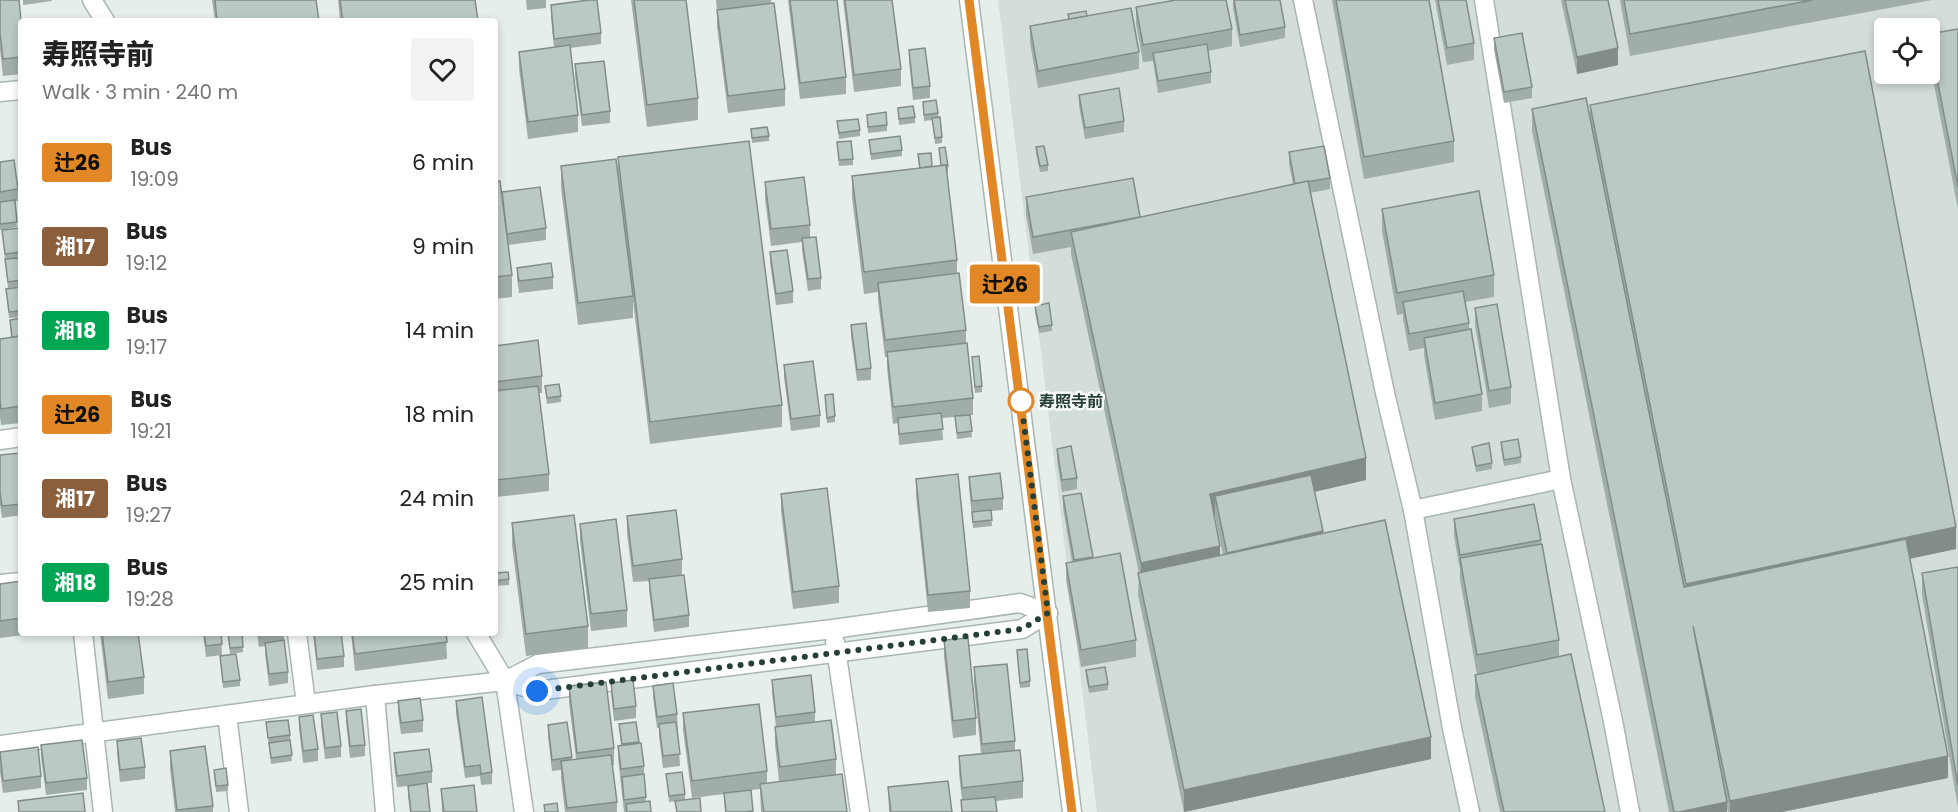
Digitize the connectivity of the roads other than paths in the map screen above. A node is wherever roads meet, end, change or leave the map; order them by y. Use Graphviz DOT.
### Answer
graph roads {
  1 [pos="92,0"];
  2 [pos="969,0"];
  3 [pos="1303,0"];
  4 [pos="1484,0"];
  5 [pos="103,18"];
  6 [pos="18,90"];
  7 [pos="0,93"];
  8 [pos="18,437"];
  9 [pos="0,440"];
  10 [pos="1561,479"];
  11 [pos="1413,510"];
  12 [pos="18,582"];
  13 [pos="0,584"];
  14 [pos="1048,613"];
  15 [pos="832,629"];
  16 [pos="83,636"];
  17 [pos="297,636"];
  18 [pos="478,636"];
  19 [pos="836,653"];
  20 [pos="505,681"];
  21 [pos="375,695"];
  22 [pos="306,705"];
  23 [pos="227,715"];
  24 [pos="94,732"];
  25 [pos="0,745"];
  26 [pos="103,812"];
  27 [pos="239,812"];
  28 [pos="385,812"];
  29 [pos="524,812"];
  30 [pos="860,812"];
  31 [pos="1072,812"];
  32 [pos="1470,812"];
  33 [pos="1630,812"];
  1 -- 5 [label="street"];
  2 -- 14 [label="street"];
  3 -- 11 [label="street"];
  4 -- 10 [label="street"];
  6 -- 7 [label="street"];
  8 -- 9 [label="street"];
  10 -- 11 [label="street"];
  10 -- 33 [label="street"];
  11 -- 32 [label="street"];
  12 -- 13 [label="street"];
  14 -- 15 [label="street"];
  14 -- 19 [label="street"];
  14 -- 31 [label="street"];
  15 -- 19 [label="street"];
  15 -- 20 [label="street"];
  16 -- 24 [label="street"];
  17 -- 22 [label="street"];
  18 -- 20 [label="street"];
  19 -- 20 [label="street"];
  19 -- 30 [label="street"];
  20 -- 21 [label="street"];
  20 -- 29 [label="street"];
  21 -- 22 [label="street"];
  21 -- 28 [label="street"];
  22 -- 23 [label="street"];
  23 -- 24 [label="street"];
  23 -- 27 [label="street"];
  24 -- 25 [label="street"];
  24 -- 26 [label="street"];
}
